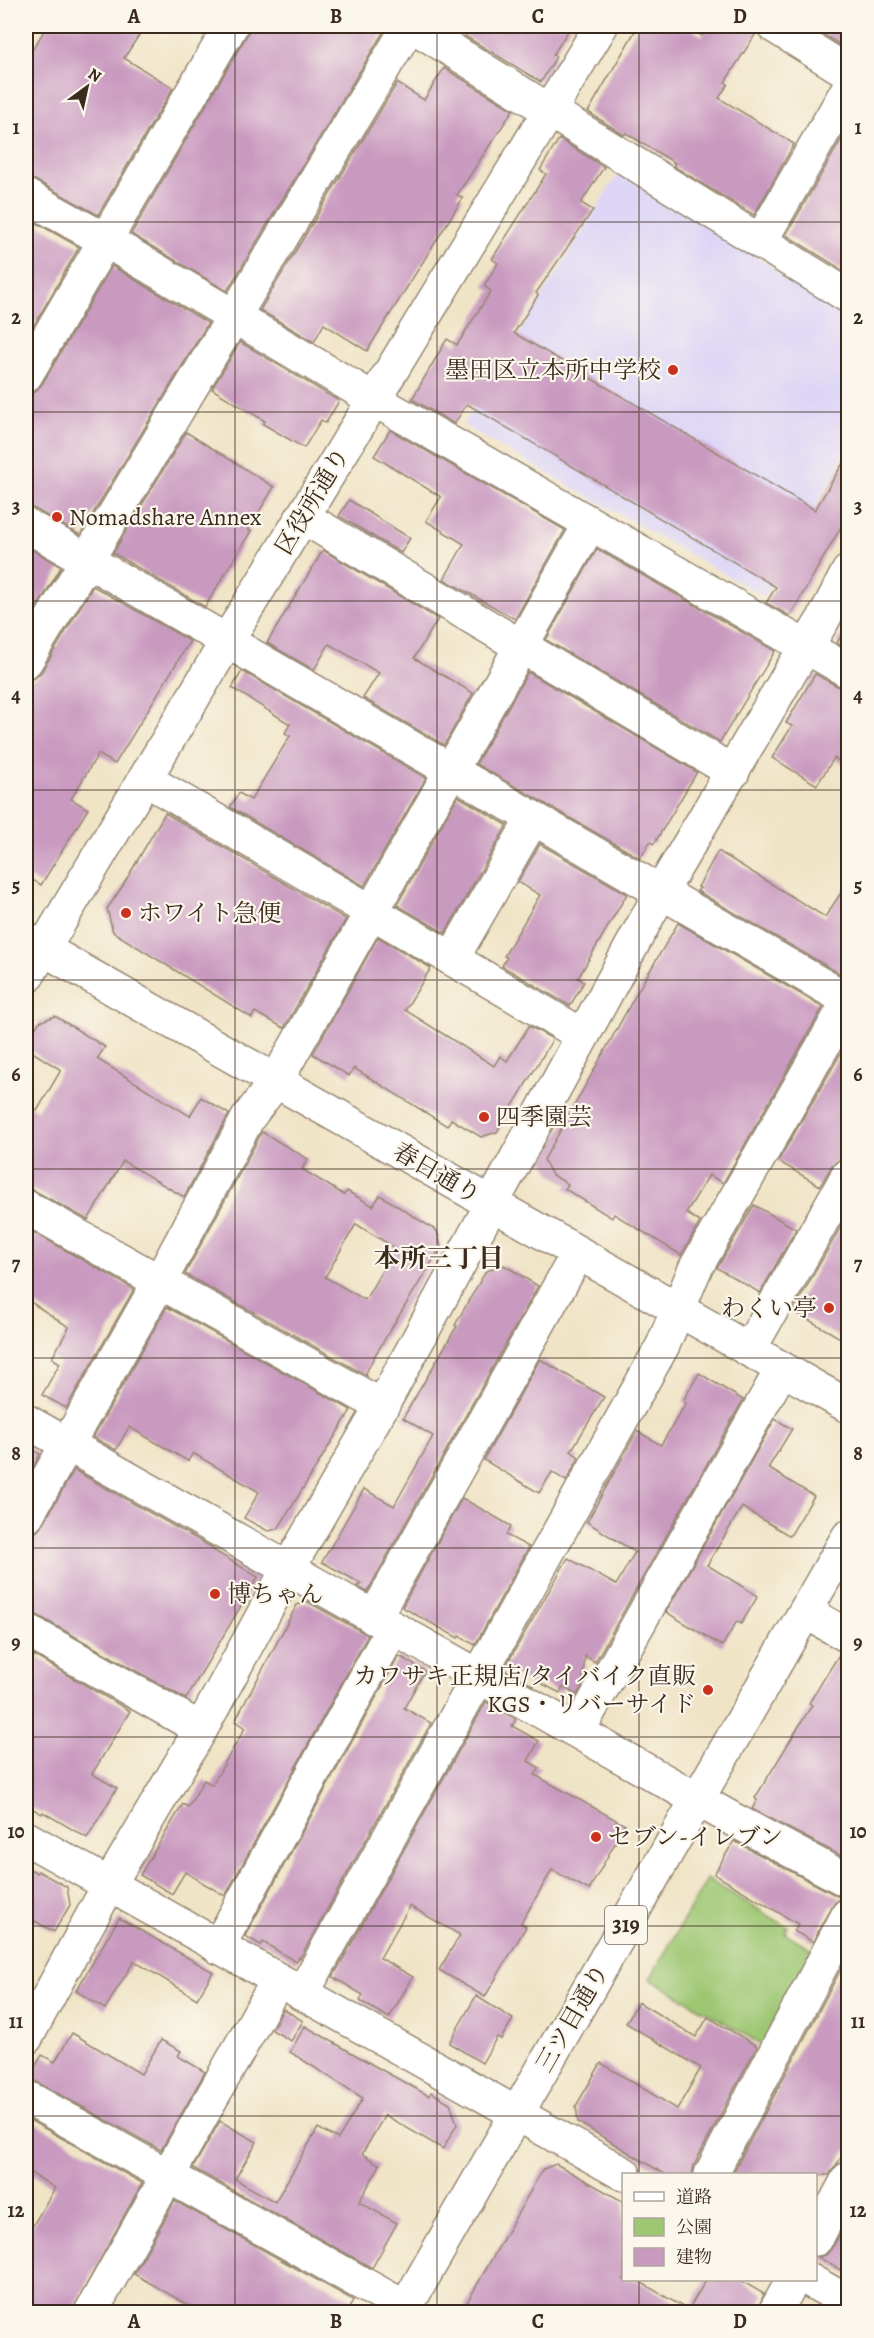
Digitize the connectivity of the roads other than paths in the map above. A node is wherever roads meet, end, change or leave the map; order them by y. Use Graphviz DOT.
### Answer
graph roads {
  1 [pos="231,26"];
  2 [pos="409,26"];
  3 [pos="413,26"];
  4 [pos="601,26"];
  5 [pos="774,26"];
  6 [pos="849,72"];
  7 [pos="849,88"];
  8 [pos="550,109"];
  9 [pos="26,196"];
  10 [pos="105,240"];
  11 [pos="760,242"];
  12 [pos="849,296"];
  13 [pos="234,315"];
  14 [pos="26,375"];
  15 [pos="375,400"];
  16 [pos="303,516"];
  17 [pos="590,524"];
  18 [pos="26,525"];
  19 [pos="87,560"];
  20 [pos="849,572"];
  21 [pos="227,641"];
  22 [pos="520,646"];
  23 [pos="807,646"];
  24 [pos="26,661"];
  25 [pos="849,671"];
  26 [pos="450,770"];
  27 [pos="733,772"];
  28 [pos="145,779"];
  29 [pos="533,818"];
  30 [pos="661,892"];
  31 [pos="372,913"];
  32 [pos="34,944"];
  33 [pos="452,959"];
  34 [pos="26,978"];
  35 [pos="849,1001"];
  36 [pos="582,1035"];
  37 [pos="276,1081"];
  38 [pos="849,1175"];
  39 [pos="493,1204"];
  40 [pos="26,1207"];
  41 [pos="578,1253"];
  42 [pos="159,1281"];
  43 [pos="678,1311"];
  44 [pos="749,1350"];
  45 [pos="782,1368"];
  46 [pos="382,1406"];
  47 [pos="849,1406"];
  48 [pos="26,1421"];
  49 [pos="67,1444"];
  50 [pos="26,1517"];
  51 [pos="849,1537"];
  52 [pos="288,1569"];
  53 [pos="806,1612"];
  54 [pos="383,1623"];
  55 [pos="26,1630"];
  56 [pos="849,1636"];
  57 [pos="480,1678"];
  58 [pos="201,1729"];
  59 [pos="578,1731"];
  60 [pos="698,1798"];
  61 [pos="26,1838"];
  62 [pos="849,1881"];
  63 [pos="109,1886"];
  64 [pos="849,1915"];
  65 [pos="218,1947"];
  66 [pos="290,1987"];
  67 [pos="26,2037"];
  68 [pos="26,2097"];
  69 [pos="517,2115"];
  70 [pos="712,2173"];
  71 [pos="622,2174"];
  72 [pos="168,2176"];
  73 [pos="849,2179"];
  74 [pos="817,2237"];
  75 [pos="792,2281"];
  76 [pos="811,2281"];
  77 [pos="849,2302"];
  78 [pos="405,2310"];
  79 [pos="91,2313"];
  80 [pos="775,2313"];
  1 -- 10 [label="street"];
  2 -- 13 [label="street"];
  3 -- 8 [label="street"];
  4 -- 8 [label="street, 区役所通り"];
  5 -- 6 [label="street"];
  7 -- 11 [label="street"];
  8 -- 11 [label="street"];
  8 -- 15 [label="street, 区役所通り"];
  9 -- 10 [label="street"];
  10 -- 13 [label="street"];
  10 -- 14 [label="street"];
  11 -- 12 [label="street"];
  13 -- 15 [label="street"];
  13 -- 19 [label="street"];
  15 -- 16 [label="street, 区役所通り"];
  15 -- 17 [label="street"];
  16 -- 21 [label="street, 区役所通り"];
  16 -- 22 [label="street"];
  17 -- 22 [label="street"];
  17 -- 23 [label="street"];
  18 -- 19 [label="street"];
  19 -- 21 [label="street"];
  19 -- 24 [label="street"];
  20 -- 23 [label="street"];
  21 -- 26 [label="street"];
  21 -- 28 [label="street, 区役所通り"];
  22 -- 26 [label="street"];
  22 -- 27 [label="street"];
  23 -- 25 [label="street"];
  23 -- 27 [label="street"];
  26 -- 29 [label="street"];
  26 -- 31 [label="street"];
  27 -- 30 [label="street"];
  28 -- 31 [label="street"];
  28 -- 32 [label="street, 区役所通り"];
  29 -- 30 [label="street"];
  29 -- 33 [label="street"];
  30 -- 35 [label="street"];
  30 -- 36 [label="street"];
  31 -- 33 [label="street"];
  31 -- 37 [label="street"];
  32 -- 34 [label="street, 区役所通り"];
  32 -- 37 [label="street, 春日通り"];
  33 -- 36 [label="street"];
  35 -- 43 [label="street"];
  36 -- 39 [label="street"];
  37 -- 39 [label="street, 春日通り"];
  37 -- 42 [label="street"];
  38 -- 44 [label="street"];
  39 -- 41 [label="street, 春日通り"];
  39 -- 46 [label="street"];
  40 -- 42 [label="street"];
  41 -- 43 [label="street, 春日通り"];
  41 -- 54 [label="street"];
  42 -- 46 [label="street"];
  42 -- 49 [label="street"];
  43 -- 44 [label="street, 春日通り"];
  43 -- 57 [label="street"];
  44 -- 45 [label="street, 春日通り"];
  45 -- 47 [label="street, 春日通り"];
  45 -- 59 [label="street"];
  46 -- 52 [label="street"];
  48 -- 49 [label="street"];
  49 -- 50 [label="street"];
  49 -- 52 [label="street"];
  51 -- 53 [label="street, 三ツ目通り / 319"];
  52 -- 54 [label="street"];
  52 -- 58 [label="street"];
  53 -- 56 [label="street"];
  53 -- 60 [label="street, 三ツ目通り / 319"];
  54 -- 57 [label="street"];
  54 -- 65 [label="street"];
  55 -- 58 [label="street"];
  57 -- 59 [label="street"];
  57 -- 66 [label="street"];
  58 -- 63 [label="street"];
  59 -- 60 [label="street"];
  60 -- 62 [label="street"];
  60 -- 69 [label="street, 三ツ目通り / 319"];
  61 -- 63 [label="street"];
  63 -- 65 [label="street"];
  63 -- 67 [label="street"];
  64 -- 70 [label="street"];
  65 -- 66 [label="street"];
  66 -- 69 [label="street"];
  66 -- 72 [label="street"];
  68 -- 72 [label="street"];
  69 -- 71 [label="street"];
  69 -- 78 [label="street, 三ツ目通り / 319"];
  72 -- 78 [label="street"];
  72 -- 79 [label="street"];
  73 -- 74 [label="street"];
  75 -- 80 [label="street"];
  76 -- 77 [label="street"];
}
